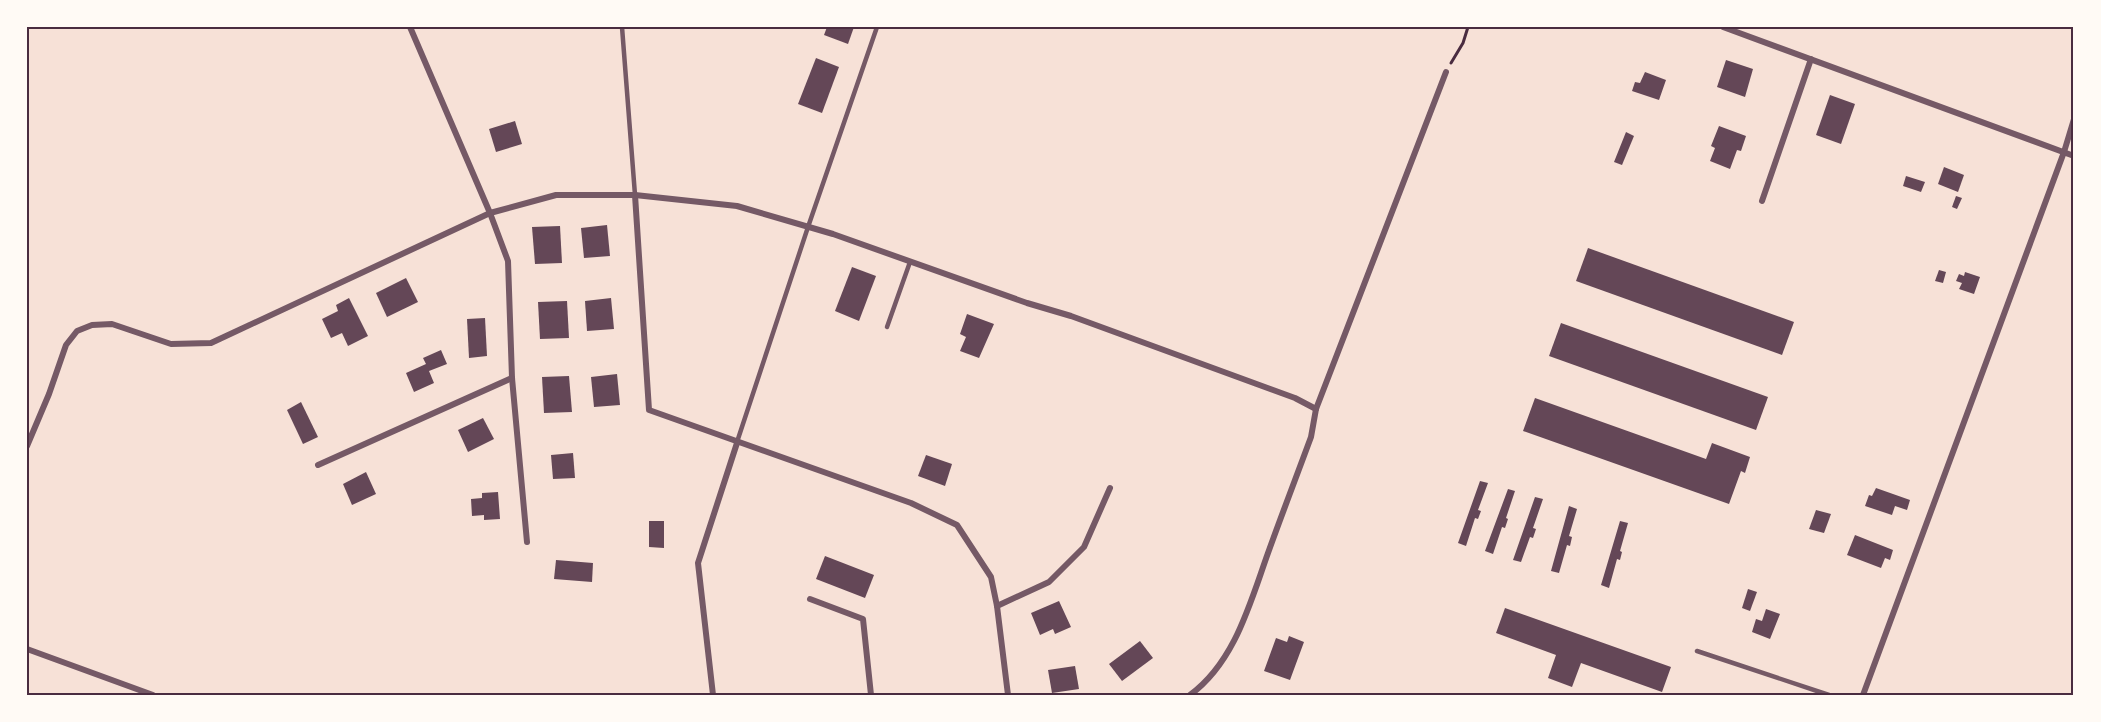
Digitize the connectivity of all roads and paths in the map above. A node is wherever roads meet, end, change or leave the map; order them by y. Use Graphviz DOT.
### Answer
graph roads {
  1 [pos="410,27"];
  2 [pos="622,27"];
  3 [pos="877,27"];
  4 [pos="1468,27"];
  5 [pos="1723,27"];
  6 [pos="1811,58"];
  7 [pos="1446,72"];
  8 [pos="2074,118"];
  9 [pos="2064,152"];
  10 [pos="2074,156"];
  11 [pos="635,195"];
  12 [pos="1762,201"];
  13 [pos="490,213"];
  14 [pos="808,227"];
  15 [pos="910,262"];
  16 [pos="887,327"];
  17 [pos="513,378"];
  18 [pos="1317,409"];
  19 [pos="737,443"];
  20 [pos="27,446"];
  21 [pos="318,465"];
  22 [pos="1110,488"];
  23 [pos="526,542"];
  24 [pos="810,600"];
  25 [pos="997,606"];
  26 [pos="27,648"];
  27 [pos="1697,651"];
  28 [pos="153,695"];
  29 [pos="713,695"];
  30 [pos="872,695"];
  31 [pos="1008,695"];
  32 [pos="1190,695"];
  33 [pos="1829,695"];
  34 [pos="1863,695"];
  1 -- 13 [label="street"];
  2 -- 11 [label="lane"];
  3 -- 14 [label="lane"];
  4 -- 7 [label="path"];
  5 -- 6 [label="street"];
  6 -- 9 [label="street"];
  6 -- 12 [label="street"];
  7 -- 18 [label="street"];
  8 -- 9 [label="street"];
  9 -- 10 [label="street"];
  9 -- 34 [label="street"];
  11 -- 13 [label="street"];
  11 -- 14 [label="street"];
  11 -- 19 [label="street"];
  13 -- 17 [label="street"];
  13 -- 20 [label="street"];
  14 -- 15 [label="street"];
  14 -- 19 [label="lane"];
  15 -- 16 [label="lane"];
  15 -- 18 [label="street"];
  17 -- 21 [label="street"];
  17 -- 23 [label="street"];
  18 -- 32 [label="street"];
  19 -- 25 [label="street"];
  19 -- 29 [label="street"];
  22 -- 25 [label="street"];
  24 -- 30 [label="street"];
  25 -- 31 [label="street"];
  26 -- 28 [label="street"];
  27 -- 33 [label="lane"];
}
